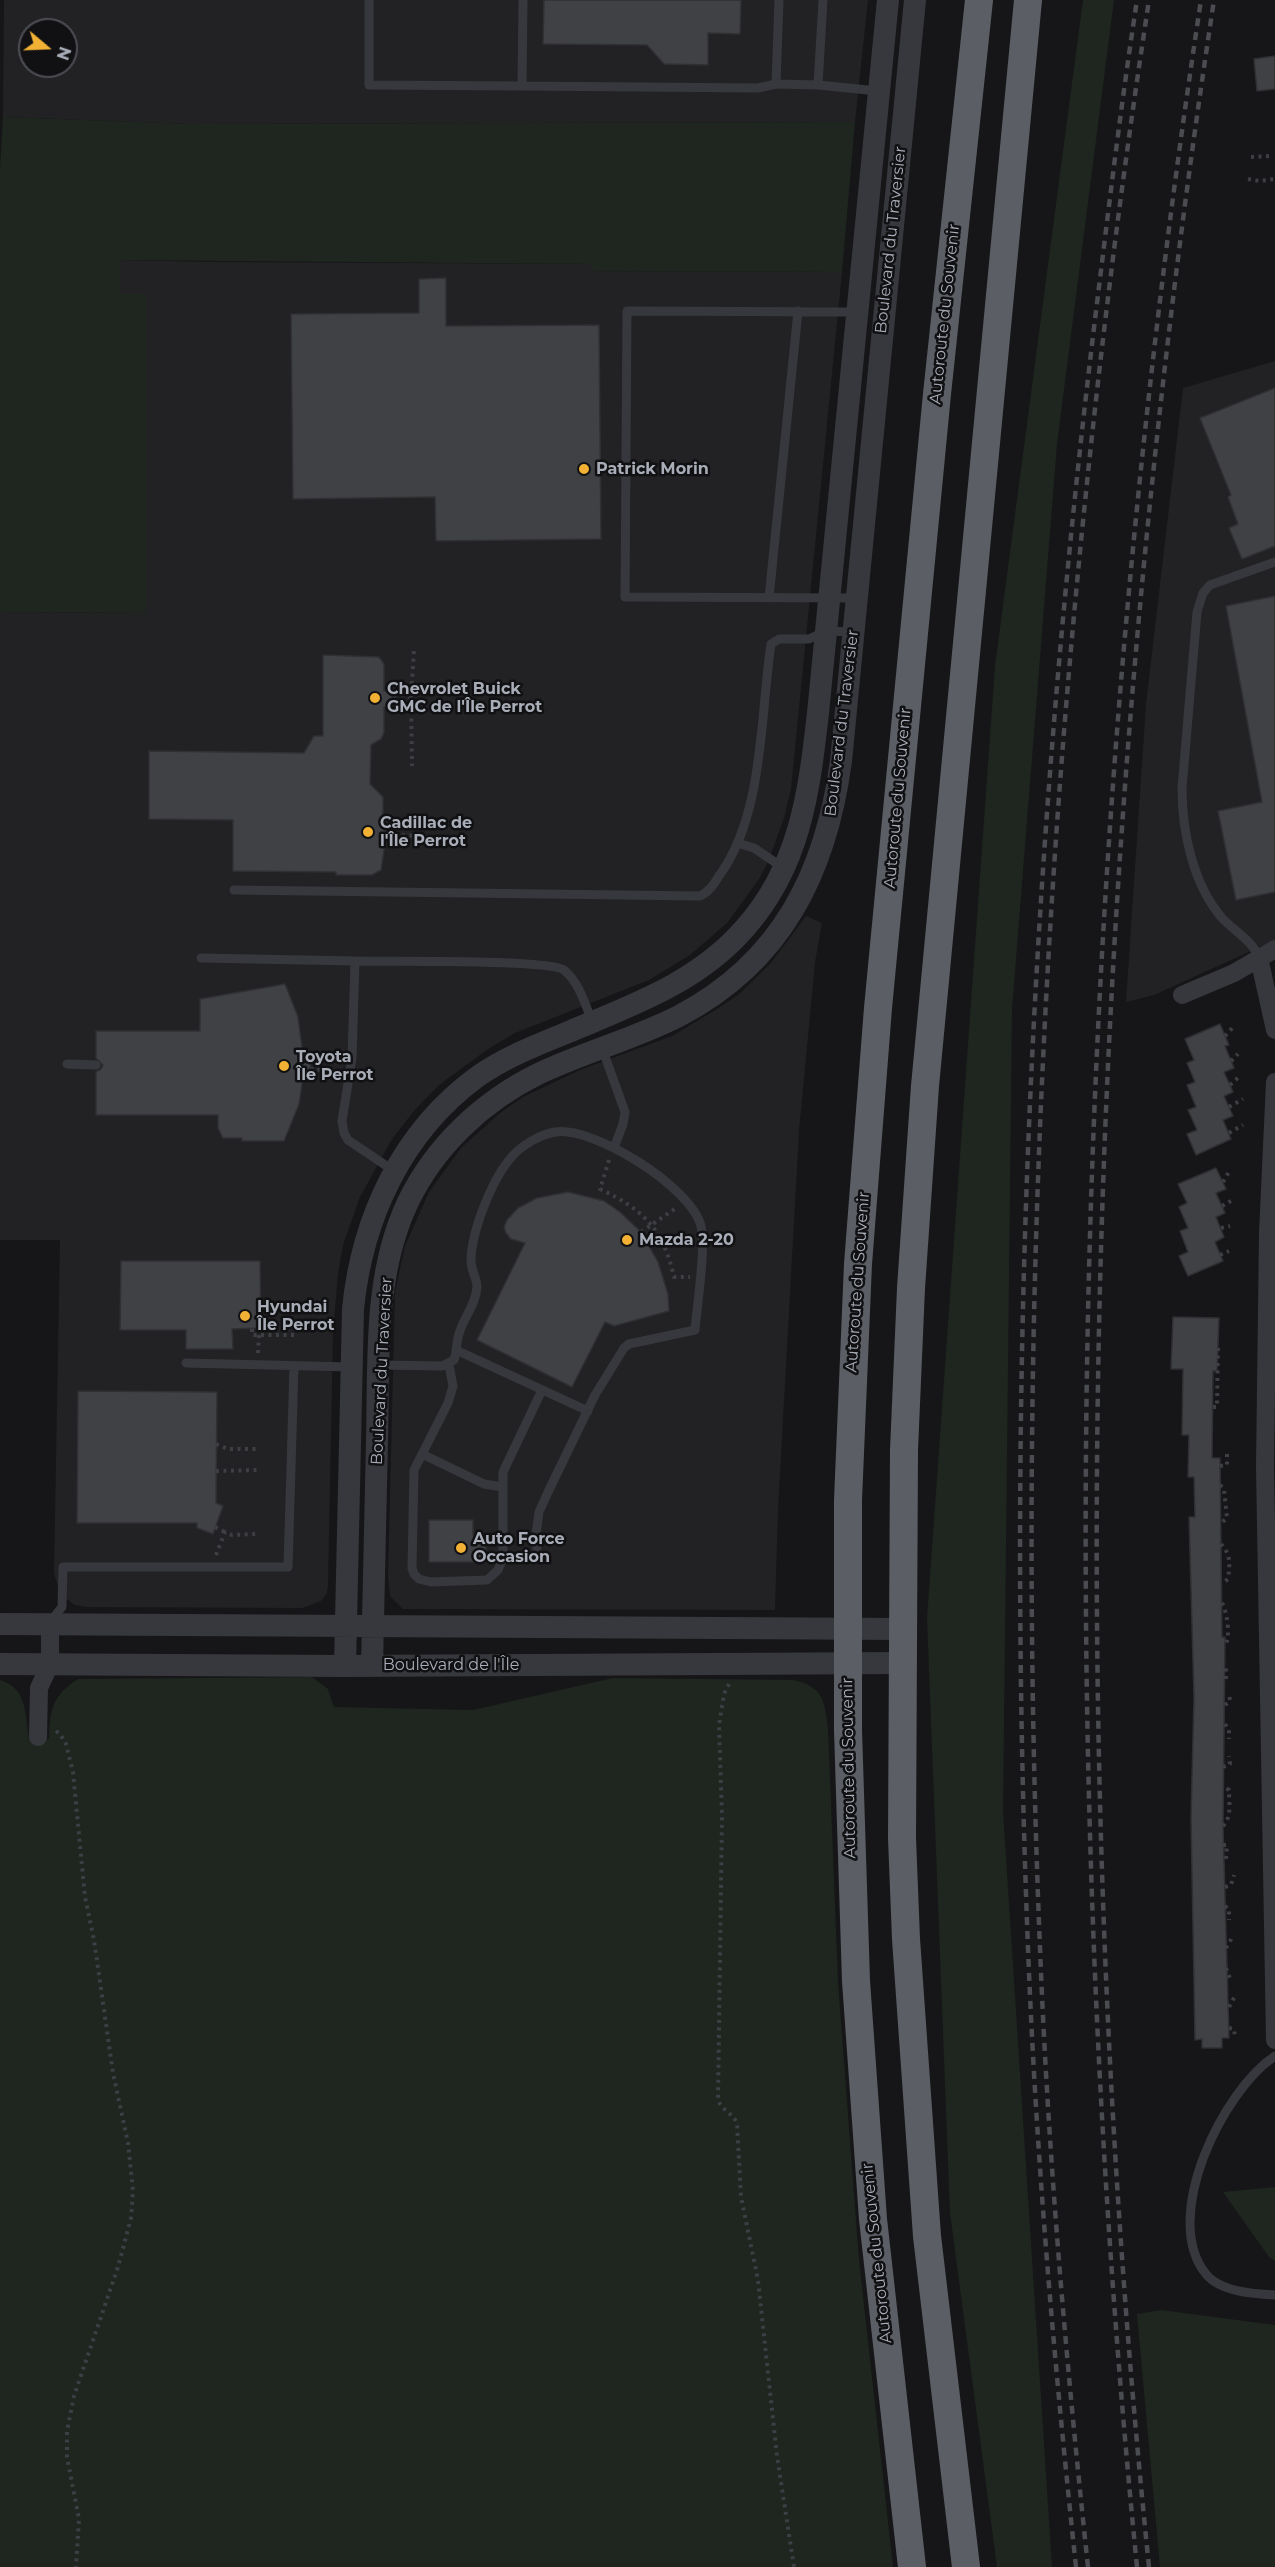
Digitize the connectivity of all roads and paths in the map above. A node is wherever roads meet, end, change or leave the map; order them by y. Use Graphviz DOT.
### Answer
graph roads {
  1 [pos="369,0"];
  2 [pos="523,0"];
  3 [pos="779,0"];
  4 [pos="823,0"];
  5 [pos="888,0"];
  6 [pos="915,0"];
  7 [pos="979,0"];
  8 [pos="1028,0"];
  9 [pos="776,84"];
  10 [pos="818,85"];
  11 [pos="522,87"];
  12 [pos="878,91"];
  13 [pos="1270,156"];
  14 [pos="1251,157"];
  15 [pos="1275,179"];
  16 [pos="1248,180"];
  17 [pos="798,311"];
  18 [pos="857,312"];
  19 [pos="1275,562"];
  20 [pos="829,597"];
  21 [pos="769,598"];
  22 [pos="856,598"];
  23 [pos="826,631"];
  24 [pos="854,632"];
  25 [pos="414,649"];
  26 [pos="393,698"];
  27 [pos="411,699"];
  28 [pos="411,766"];
  29 [pos="387,834"];
  30 [pos="429,837"];
  31 [pos="737,843"];
  32 [pos="784,868"];
  33 [pos="234,890"];
  34 [pos="1275,949"];
  35 [pos="201,958"];
  36 [pos="1259,958"];
  37 [pos="355,961"];
  38 [pos="1182,995"];
  39 [pos="592,1023"];
  40 [pos="1235,1025"];
  41 [pos="1275,1030"];
  42 [pos="1225,1036"];
  43 [pos="602,1048"];
  44 [pos="1238,1054"];
  45 [pos="1231,1061"];
  46 [pos="67,1064"];
  47 [pos="96,1065"];
  48 [pos="310,1069"];
  49 [pos="320,1069"];
  50 [pos="1239,1077"];
  51 [pos="1275,1082"];
  52 [pos="1230,1085"];
  53 [pos="1243,1099"];
  54 [pos="1229,1107"];
  55 [pos="1243,1125"];
  56 [pos="1228,1133"];
  57 [pos="614,1149"];
  58 [pos="610,1160"];
  59 [pos="1230,1170"];
  60 [pos="394,1171"];
  61 [pos="1223,1182"];
  62 [pos="1231,1201"];
  63 [pos="687,1202"];
  64 [pos="1222,1206"];
  65 [pos="650,1224"];
  66 [pos="1230,1226"];
  67 [pos="1221,1228"];
  68 [pos="641,1232"];
  69 [pos="1271,1248"];
  70 [pos="1229,1251"];
  71 [pos="1220,1255"];
  72 [pos="674,1277"];
  73 [pos="252,1329"];
  74 [pos="294,1335"];
  75 [pos="1218,1346"];
  76 [pos="456,1350"];
  77 [pos="186,1363"];
  78 [pos="379,1365"];
  79 [pos="449,1365"];
  80 [pos="294,1366"];
  81 [pos="351,1368"];
  82 [pos="542,1390"];
  83 [pos="1213,1407"];
  84 [pos="588,1410"];
  85 [pos="216,1443"];
  86 [pos="257,1449"];
  87 [pos="1227,1453"];
  88 [pos="422,1454"];
  89 [pos="1220,1466"];
  90 [pos="257,1470"];
  91 [pos="216,1471"];
  92 [pos="1220,1485"];
  93 [pos="503,1487"];
  94 [pos="1220,1524"];
  95 [pos="215,1527"];
  96 [pos="225,1532"];
  97 [pos="256,1534"];
  98 [pos="1221,1544"];
  99 [pos="1271,1544"];
  100 [pos="537,1551"];
  101 [pos="215,1556"];
  102 [pos="1222,1584"];
  103 [pos="1222,1603"];
  104 [pos="50,1623"];
  105 [pos="0,1624"];
  106 [pos="346,1625"];
  107 [pos="373,1625"];
  108 [pos="847,1628"];
  109 [pos="902,1629"];
  110 [pos="1225,1645"];
  111 [pos="902,1663"];
  112 [pos="0,1664"];
  113 [pos="50,1664"];
  114 [pos="734,1664"];
  115 [pos="848,1664"];
  116 [pos="1226,1664"];
  117 [pos="345,1666"];
  118 [pos="372,1666"];
  119 [pos="1226,1679"];
  120 [pos="1229,1693"];
  121 [pos="1225,1705"];
  122 [pos="1225,1724"];
  123 [pos="38,1732"];
  124 [pos="1229,1739"];
  125 [pos="1229,1756"];
  126 [pos="1223,1767"];
  127 [pos="1223,1786"];
  128 [pos="1223,1826"];
  129 [pos="1223,1845"];
  130 [pos="1273,1850"];
  131 [pos="1226,1859"];
  132 [pos="1234,1875"];
  133 [pos="1225,1887"];
  134 [pos="1225,1906"];
  135 [pos="1229,1920"];
  136 [pos="1233,1936"];
  137 [pos="1226,1948"];
  138 [pos="1226,1968"];
  139 [pos="1231,1981"];
  140 [pos="1235,1996"];
  141 [pos="1228,2007"];
  142 [pos="1229,2028"];
  143 [pos="1235,2037"];
  144 [pos="1275,2040"];
  145 [pos="1275,2056"];
  146 [pos="1275,2295"];
  147 [pos="76,2567"];
  148 [pos="794,2567"];
  149 [pos="912,2567"];
  150 [pos="966,2567"];
  1 -- 11 [label="lane"];
  2 -- 11 [label="lane"];
  3 -- 9 [label="lane"];
  4 -- 10 [label="lane"];
  5 -- 12 [label="street, Boulevard du Traversier"];
  6 -- 22 [label="street, Boulevard du Traversier"];
  7 -- 108 [label="highway, Autoroute du Souvenir"];
  8 -- 109 [label="highway"];
  9 -- 10 [label="lane"];
  9 -- 11 [label="lane"];
  10 -- 12 [label="lane"];
  12 -- 18 [label="street, Boulevard du Traversier"];
  13 -- 14 [label="path"];
  15 -- 16 [label="path"];
  17 -- 18 [label="lane"];
  17 -- 21 [label="lane"];
  17 -- 21 [label="lane"];
  18 -- 20 [label="street, Boulevard du Traversier"];
  19 -- 36 [label="lane"];
  20 -- 21 [label="lane"];
  20 -- 22 [label="lane"];
  20 -- 23 [label="street, Boulevard du Traversier"];
  22 -- 24 [label="street, Boulevard du Traversier"];
  23 -- 24 [label="lane"];
  23 -- 31 [label="lane"];
  23 -- 32 [label="street, Boulevard du Traversier"];
  24 -- 43 [label="street, Boulevard du Traversier"];
  25 -- 27 [label="path"];
  26 -- 27 [label="path"];
  27 -- 28 [label="path"];
  29 -- 30 [label="path"];
  31 -- 32 [label="lane"];
  31 -- 33 [label="lane"];
  32 -- 39 [label="street, Boulevard du Traversier"];
  34 -- 36 [label="street"];
  35 -- 37 [label="lane"];
  36 -- 38 [label="street"];
  36 -- 41 [label="street"];
  37 -- 39 [label="lane"];
  37 -- 60 [label="lane"];
  39 -- 43 [label="street"];
  39 -- 60 [label="street, Boulevard du Traversier"];
  40 -- 42 [label="path"];
  43 -- 57 [label="lane"];
  43 -- 78 [label="street, Boulevard du Traversier"];
  44 -- 45 [label="path"];
  46 -- 47 [label="lane"];
  48 -- 49 [label="path"];
  50 -- 52 [label="path"];
  51 -- 69 [label="street"];
  53 -- 54 [label="path"];
  55 -- 56 [label="path"];
  57 -- 63 [label="lane"];
  57 -- 76 [label="lane"];
  58 -- 65 [label="path"];
  59 -- 61 [label="path"];
  60 -- 81 [label="street, Boulevard du Traversier"];
  62 -- 64 [label="path"];
  63 -- 65 [label="path"];
  63 -- 84 [label="lane"];
  65 -- 68 [label="path"];
  65 -- 72 [label="path"];
  66 -- 67 [label="path"];
  69 -- 99 [label="street"];
  70 -- 71 [label="path"];
  73 -- 74 [label="path"];
  75 -- 83 [label="path"];
  76 -- 79 [label="lane"];
  76 -- 82 [label="lane"];
  77 -- 80 [label="lane"];
  78 -- 79 [label="lane"];
  78 -- 107 [label="street, Boulevard du Traversier"];
  79 -- 88 [label="lane"];
  80 -- 81 [label="lane"];
  80 -- 104 [label="lane"];
  81 -- 106 [label="street, Boulevard du Traversier"];
  82 -- 84 [label="lane"];
  82 -- 93 [label="lane"];
  84 -- 100 [label="lane"];
  85 -- 86 [label="path"];
  87 -- 89 [label="path"];
  88 -- 93 [label="lane"];
  88 -- 93 [label="lane"];
  90 -- 91 [label="path"];
  92 -- 94 [label="path"];
  95 -- 96 [label="path"];
  96 -- 97 [label="path"];
  96 -- 101 [label="path"];
  98 -- 102 [label="path"];
  99 -- 130 [label="street"];
  103 -- 110 [label="path"];
  104 -- 105 [label="street"];
  104 -- 106 [label="street"];
  104 -- 113 [label="street"];
  106 -- 107 [label="street"];
  106 -- 117 [label="street, Boulevard du Traversier"];
  107 -- 108 [label="street"];
  107 -- 118 [label="street, Boulevard du Traversier"];
  108 -- 109 [label="street"];
  108 -- 115 [label="highway, Autoroute du Souvenir"];
  109 -- 111 [label="highway"];
  111 -- 115 [label="street, Boulevard de l'Île"];
  111 -- 150 [label="highway"];
  112 -- 113 [label="street, Boulevard de l'Île"];
  113 -- 117 [label="street, Boulevard de l'Île"];
  113 -- 123 [label="street"];
  114 -- 115 [label="street, Boulevard de l'Île"];
  114 -- 118 [label="street, Boulevard de l'Île"];
  114 -- 148 [label="path"];
  115 -- 149 [label="highway, Autoroute du Souvenir"];
  116 -- 119 [label="path"];
  117 -- 118 [label="street, Boulevard de l'Île"];
  120 -- 121 [label="path"];
  122 -- 124 [label="path"];
  123 -- 147 [label="path"];
  125 -- 126 [label="path"];
  127 -- 128 [label="path"];
  129 -- 131 [label="path"];
  130 -- 144 [label="street"];
  132 -- 133 [label="path"];
  134 -- 135 [label="path"];
  136 -- 137 [label="path"];
  138 -- 139 [label="path"];
  140 -- 141 [label="path"];
  142 -- 143 [label="path"];
  145 -- 146 [label="lane"];
}
